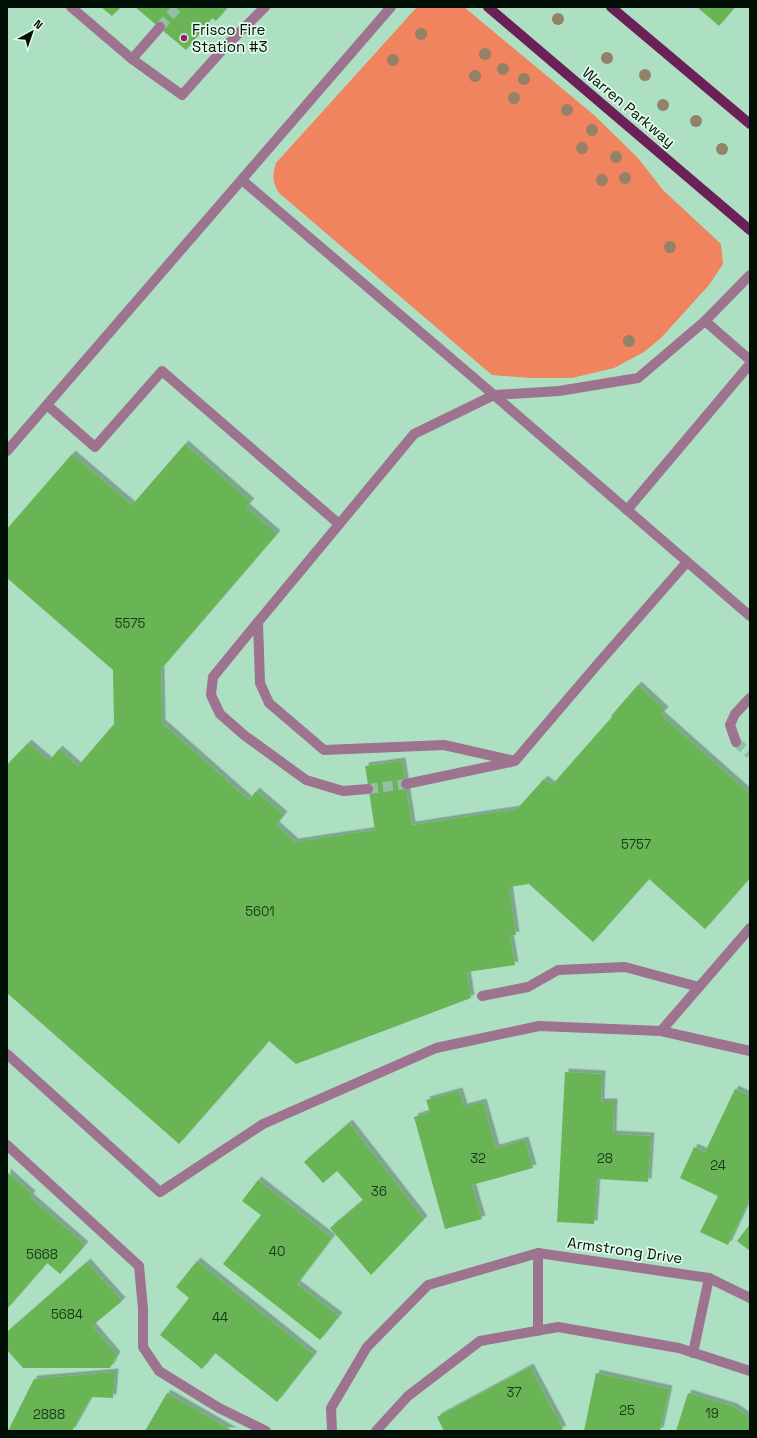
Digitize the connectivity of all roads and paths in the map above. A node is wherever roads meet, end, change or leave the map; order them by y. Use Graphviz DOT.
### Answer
graph roads {
  1 [pos="71,7"];
  2 [pos="266,7"];
  3 [pos="391,7"];
  4 [pos="488,7"];
  5 [pos="611,7"];
  6 [pos="160,27"];
  7 [pos="132,59"];
  8 [pos="750,124"];
  9 [pos="242,180"];
  10 [pos="750,230"];
  11 [pos="750,275"];
  12 [pos="705,321"];
  13 [pos="750,360"];
  14 [pos="750,364"];
  15 [pos="494,395"];
  16 [pos="47,405"];
  17 [pos="7,451"];
  18 [pos="627,510"];
  19 [pos="339,524"];
  20 [pos="687,562"];
  21 [pos="750,616"];
  22 [pos="258,622"];
  23 [pos="750,698"];
  24 [pos="736,742"];
  25 [pos="515,761"];
  26 [pos="406,784"];
  27 [pos="368,789"];
  28 [pos="750,928"];
  29 [pos="699,987"];
  30 [pos="482,996"];
  31 [pos="661,1031"];
  32 [pos="750,1051"];
  33 [pos="7,1054"];
  34 [pos="7,1145"];
  35 [pos="538,1253"];
  36 [pos="709,1278"];
  37 [pos="750,1298"];
  38 [pos="538,1331"];
  39 [pos="693,1353"];
  40 [pos="750,1371"];
  41 [pos="266,1431"];
  42 [pos="332,1431"];
  43 [pos="376,1431"];
  1 -- 7 [label="street"];
  2 -- 7 [label="street"];
  3 -- 9 [label="street"];
  4 -- 10 [label="main road, Warren Parkway"];
  5 -- 8 [label="main road"];
  6 -- 7 [label="street"];
  9 -- 15 [label="street"];
  9 -- 16 [label="street"];
  11 -- 12 [label="street"];
  12 -- 13 [label="street"];
  12 -- 15 [label="street"];
  14 -- 18 [label="street"];
  15 -- 18 [label="street"];
  15 -- 19 [label="street"];
  16 -- 17 [label="street"];
  16 -- 19 [label="street"];
  18 -- 20 [label="street"];
  19 -- 22 [label="street"];
  20 -- 21 [label="street"];
  20 -- 25 [label="street"];
  22 -- 25 [label="street"];
  22 -- 27 [label="street"];
  23 -- 24 [label="street"];
  25 -- 26 [label="street"];
  28 -- 29 [label="street"];
  29 -- 30 [label="street"];
  29 -- 31 [label="street"];
  31 -- 32 [label="street"];
  31 -- 33 [label="street"];
  34 -- 41 [label="street"];
  35 -- 36 [label="street, Armstrong Drive"];
  35 -- 38 [label="street"];
  35 -- 42 [label="street, Armstrong Drive"];
  36 -- 37 [label="street, Armstrong Drive"];
  36 -- 39 [label="street"];
  38 -- 39 [label="street"];
  38 -- 43 [label="street"];
  39 -- 40 [label="street"];
}
